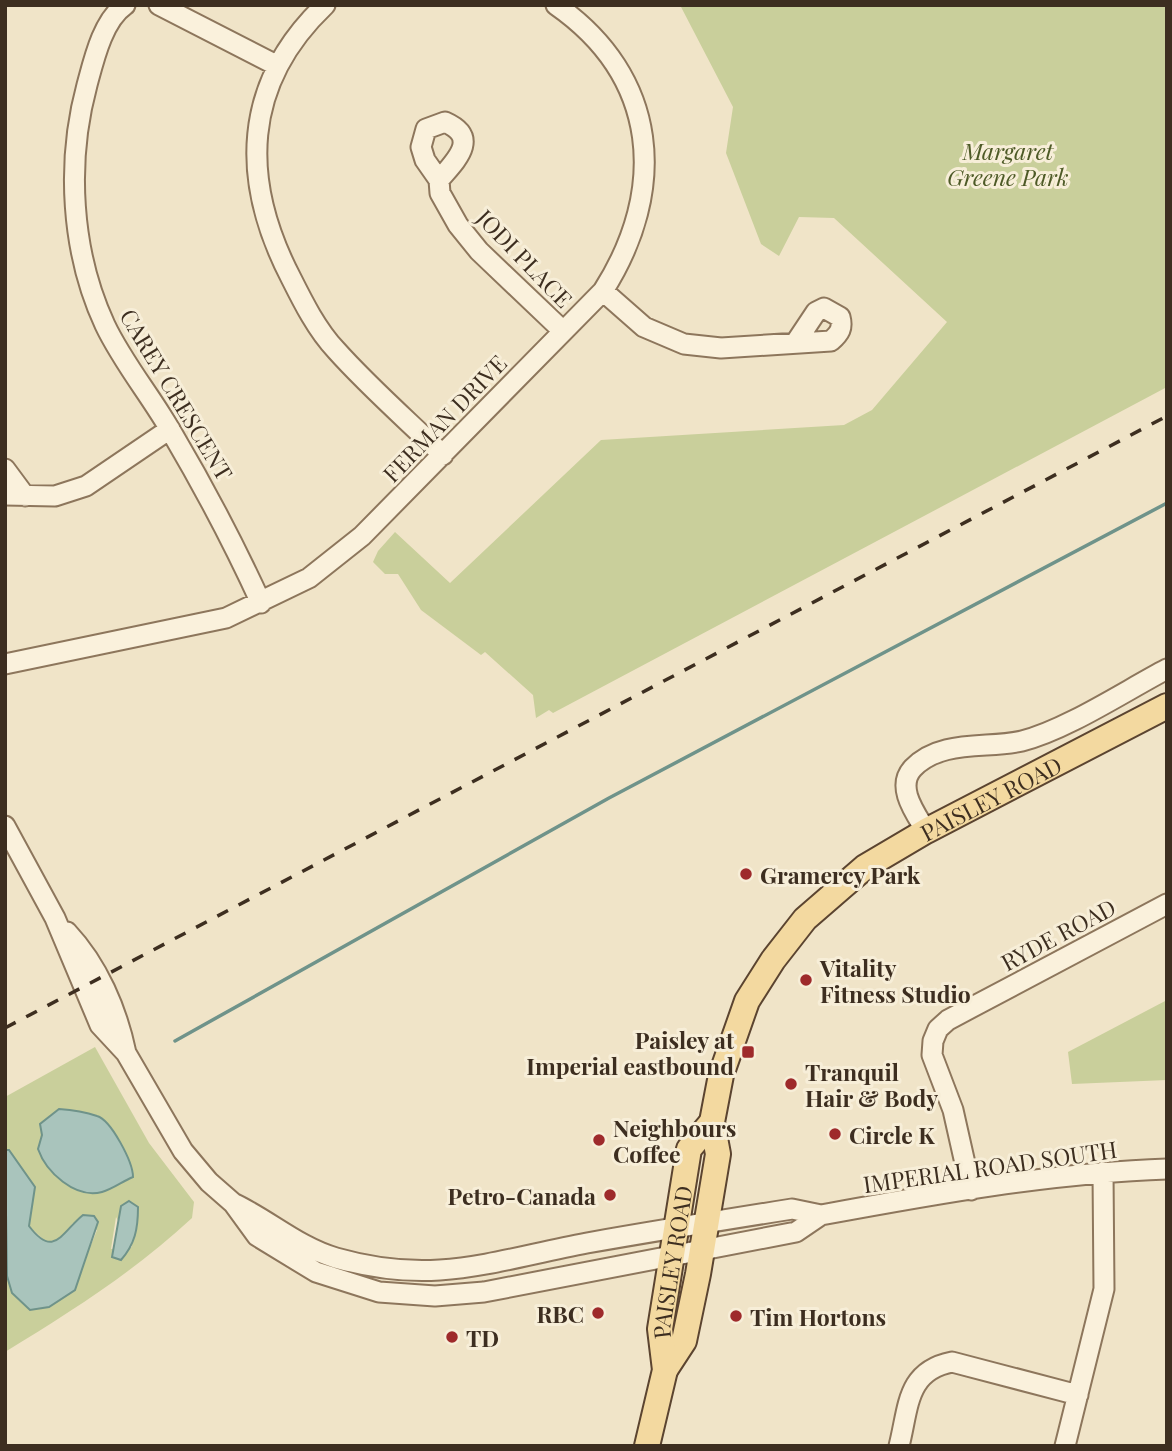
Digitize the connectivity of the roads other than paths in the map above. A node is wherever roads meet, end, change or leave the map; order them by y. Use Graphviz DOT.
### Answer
graph roads {
  1 [pos="125,5"];
  2 [pos="159,5"];
  3 [pos="325,5"];
  4 [pos="556,5"];
  5 [pos="276,65"];
  6 [pos="439,180"];
  7 [pos="603,290"];
  8 [pos="563,331"];
  9 [pos="796,342"];
  10 [pos="170,429"];
  11 [pos="443,455"];
  12 [pos="5,469"];
  13 [pos="5,495"];
  14 [pos="25,496"];
  15 [pos="261,603"];
  16 [pos="5,664"];
  17 [pos="1167,669"];
  18 [pos="1167,706"];
  19 [pos="5,826"];
  20 [pos="926,831"];
  21 [pos="1167,904"];
  22 [pos="712,1122"];
  23 [pos="1167,1169"];
  24 [pos="1103,1171"];
  25 [pos="971,1190"];
  26 [pos="233,1203"];
  27 [pos="821,1215"];
  28 [pos="707,1223"];
  29 [pos="675,1228"];
  30 [pos="702,1250"];
  31 [pos="671,1255"];
  32 [pos="665,1370"];
  33 [pos="1078,1395"];
  34 [pos="647,1446"];
  35 [pos="899,1446"];
  36 [pos="1065,1446"];
  1 -- 10 [label="street, CAREY CRESCENT"];
  2 -- 5 [label="street"];
  3 -- 5 [label="street"];
  4 -- 7 [label="street, FERMAN DRIVE"];
  5 -- 11 [label="street"];
  6 -- 8 [label="street, JODI PLACE"];
  7 -- 8 [label="street, FERMAN DRIVE"];
  7 -- 9 [label="street"];
  8 -- 11 [label="street, FERMAN DRIVE"];
  10 -- 14 [label="street"];
  10 -- 15 [label="street, CAREY CRESCENT"];
  11 -- 15 [label="street, FERMAN DRIVE"];
  12 -- 14 [label="street"];
  13 -- 14 [label="street"];
  15 -- 16 [label="street, FERMAN DRIVE"];
  17 -- 20 [label="street"];
  18 -- 20 [label="main road, PAISLEY ROAD"];
  19 -- 26 [label="street, IMPERIAL ROAD SOUTH"];
  20 -- 22 [label="main road, PAISLEY ROAD"];
  21 -- 25 [label="street, RYDE ROAD"];
  22 -- 28 [label="main road, PAISLEY ROAD"];
  22 -- 29 [label="main road, PAISLEY ROAD"];
  23 -- 24 [label="street, IMPERIAL ROAD SOUTH"];
  24 -- 25 [label="street, IMPERIAL ROAD SOUTH"];
  24 -- 33 [label="street"];
  25 -- 27 [label="street, IMPERIAL ROAD SOUTH"];
  26 -- 29 [label="street, IMPERIAL ROAD SOUTH"];
  26 -- 31 [label="street, IMPERIAL ROAD SOUTH"];
  27 -- 28 [label="street, IMPERIAL ROAD SOUTH"];
  27 -- 30 [label="street, IMPERIAL ROAD SOUTH"];
  28 -- 29 [label="street, IMPERIAL ROAD SOUTH"];
  28 -- 30 [label="main road, PAISLEY ROAD"];
  29 -- 31 [label="main road, PAISLEY ROAD"];
  30 -- 31 [label="street, IMPERIAL ROAD SOUTH"];
  30 -- 32 [label="main road, PAISLEY ROAD"];
  31 -- 32 [label="main road, PAISLEY ROAD"];
  32 -- 34 [label="main road, PAISLEY ROAD"];
  33 -- 35 [label="street"];
  33 -- 36 [label="street"];
}
